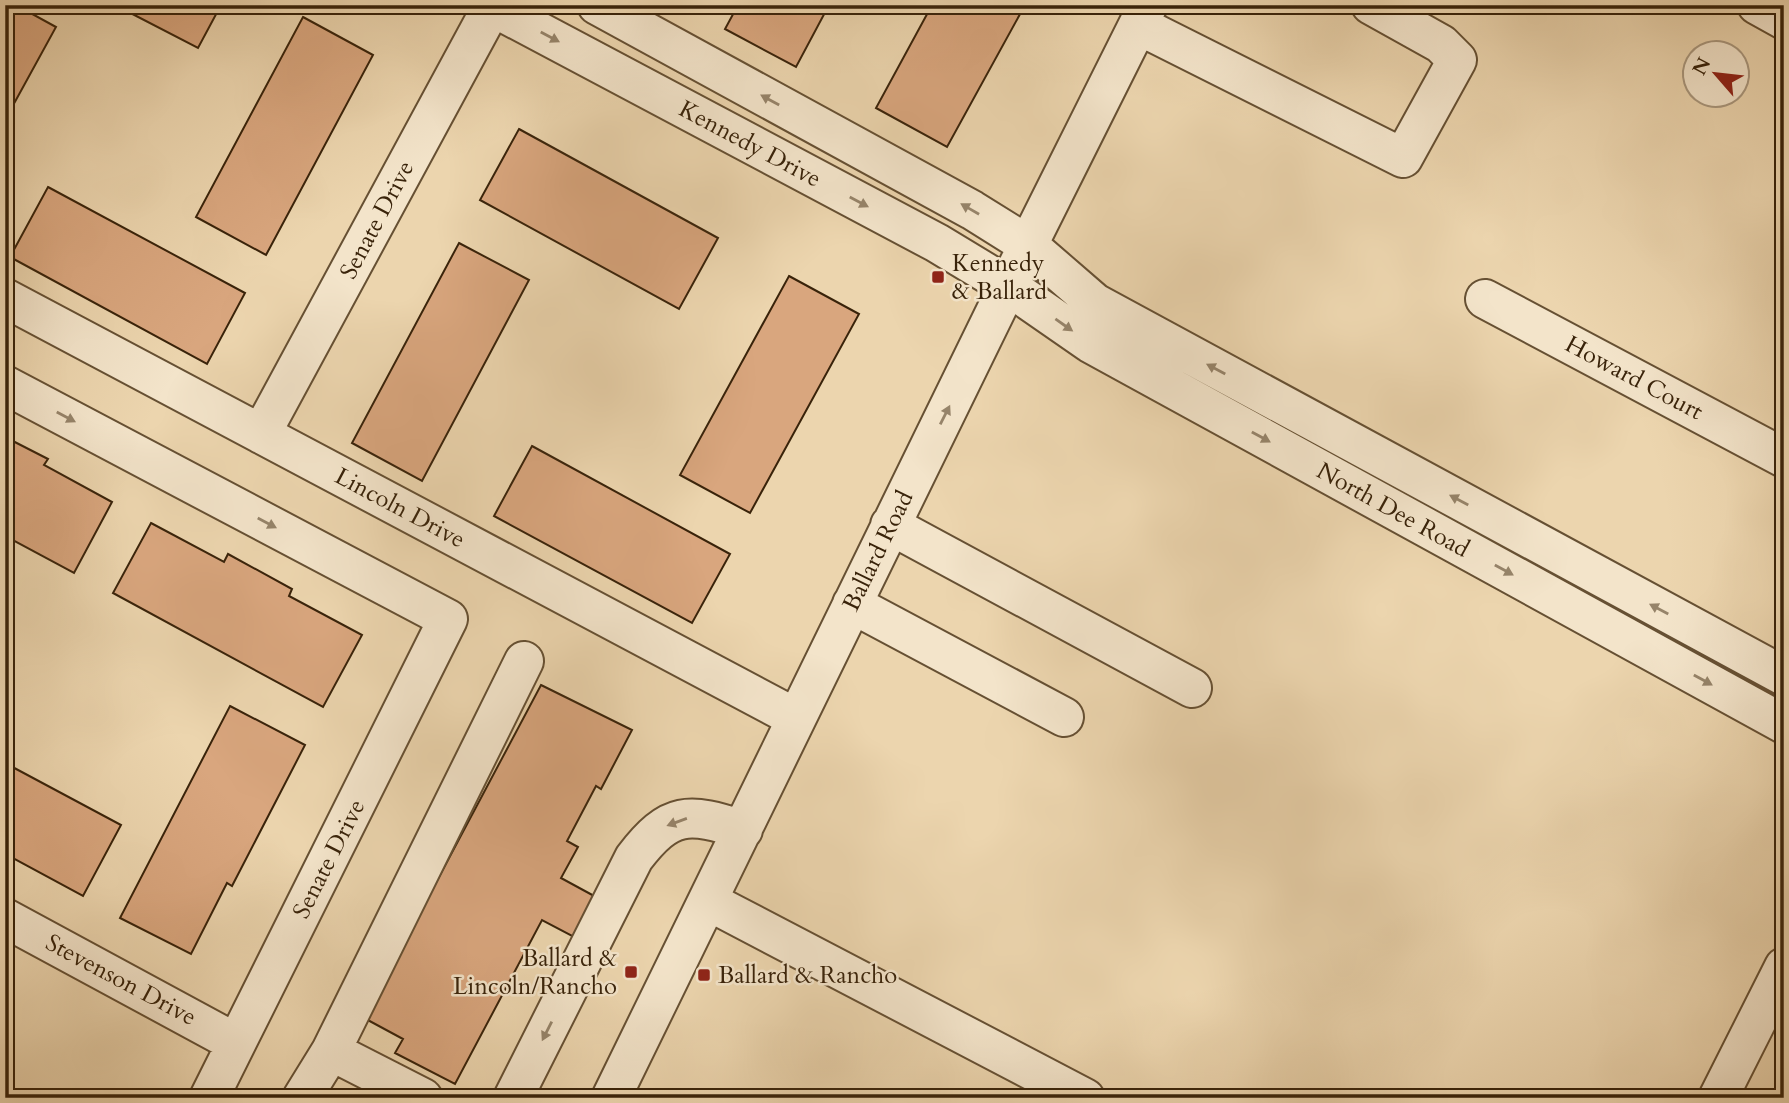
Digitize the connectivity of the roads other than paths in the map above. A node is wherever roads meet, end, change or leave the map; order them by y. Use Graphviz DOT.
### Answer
graph roads {
  1 [pos="597,5"];
  2 [pos="1371,5"];
  3 [pos="1757,5"];
  4 [pos="491,6"];
  5 [pos="1143,15"];
  6 [pos="647,17"];
  7 [pos="1784,20"];
  8 [pos="1028,245"];
  9 [pos="1008,286"];
  10 [pos="5,298"];
  11 [pos="1485,299"];
  12 [pos="5,385"];
  13 [pos="261,434"];
  14 [pos="1784,458"];
  15 [pos="890,525"];
  16 [pos="852,604"];
  17 [pos="524,661"];
  18 [pos="1784,676"];
  19 [pos="1192,688"];
  20 [pos="1064,717"];
  21 [pos="796,718"];
  22 [pos="1784,724"];
  23 [pos="743,830"];
  24 [pos="708,901"];
  25 [pos="5,918"];
  26 [pos="1784,967"];
  27 [pos="236,1043"];
  28 [pos="331,1051"];
  29 [pos="209,1098"];
  30 [pos="302,1098"];
  31 [pos="423,1098"];
  32 [pos="513,1098"];
  33 [pos="611,1098"];
  34 [pos="1085,1098"];
  35 [pos="1718,1098"];
  1 -- 6 [label="street, Kennedy Drive"];
  2 -- 5 [label="street"];
  3 -- 7 [label="street"];
  4 -- 9 [label="street, Kennedy Drive, one-way"];
  4 -- 13 [label="street, Senate Drive"];
  5 -- 8 [label="street, Ballard Road"];
  8 -- 6 [label="street, Kennedy Drive, one-way"];
  8 -- 9 [label="street, Ballard Road"];
  18 -- 8 [label="street, North Dee Road, one-way"];
  15 -- 9 [label="street, Ballard Road, one-way"];
  9 -- 22 [label="street, North Dee Road, one-way"];
  10 -- 13 [label="street, Lincoln Drive"];
  11 -- 14 [label="street, Howard Court"];
  12 -- 27 [label="street, Senate Drive, one-way"];
  13 -- 21 [label="street, Lincoln Drive"];
  15 -- 16 [label="street, Ballard Road"];
  15 -- 19 [label="street"];
  16 -- 20 [label="street"];
  16 -- 21 [label="street, Ballard Road"];
  17 -- 28 [label="street"];
  21 -- 23 [label="street, Ballard Road"];
  23 -- 24 [label="street, Ballard Road"];
  23 -- 32 [label="street, one-way"];
  24 -- 33 [label="street, Ballard Road"];
  24 -- 34 [label="street"];
  25 -- 27 [label="street, Stevenson Drive"];
  26 -- 35 [label="street"];
  27 -- 29 [label="street, Senate Drive"];
  28 -- 30 [label="street"];
  28 -- 31 [label="street"];
}
